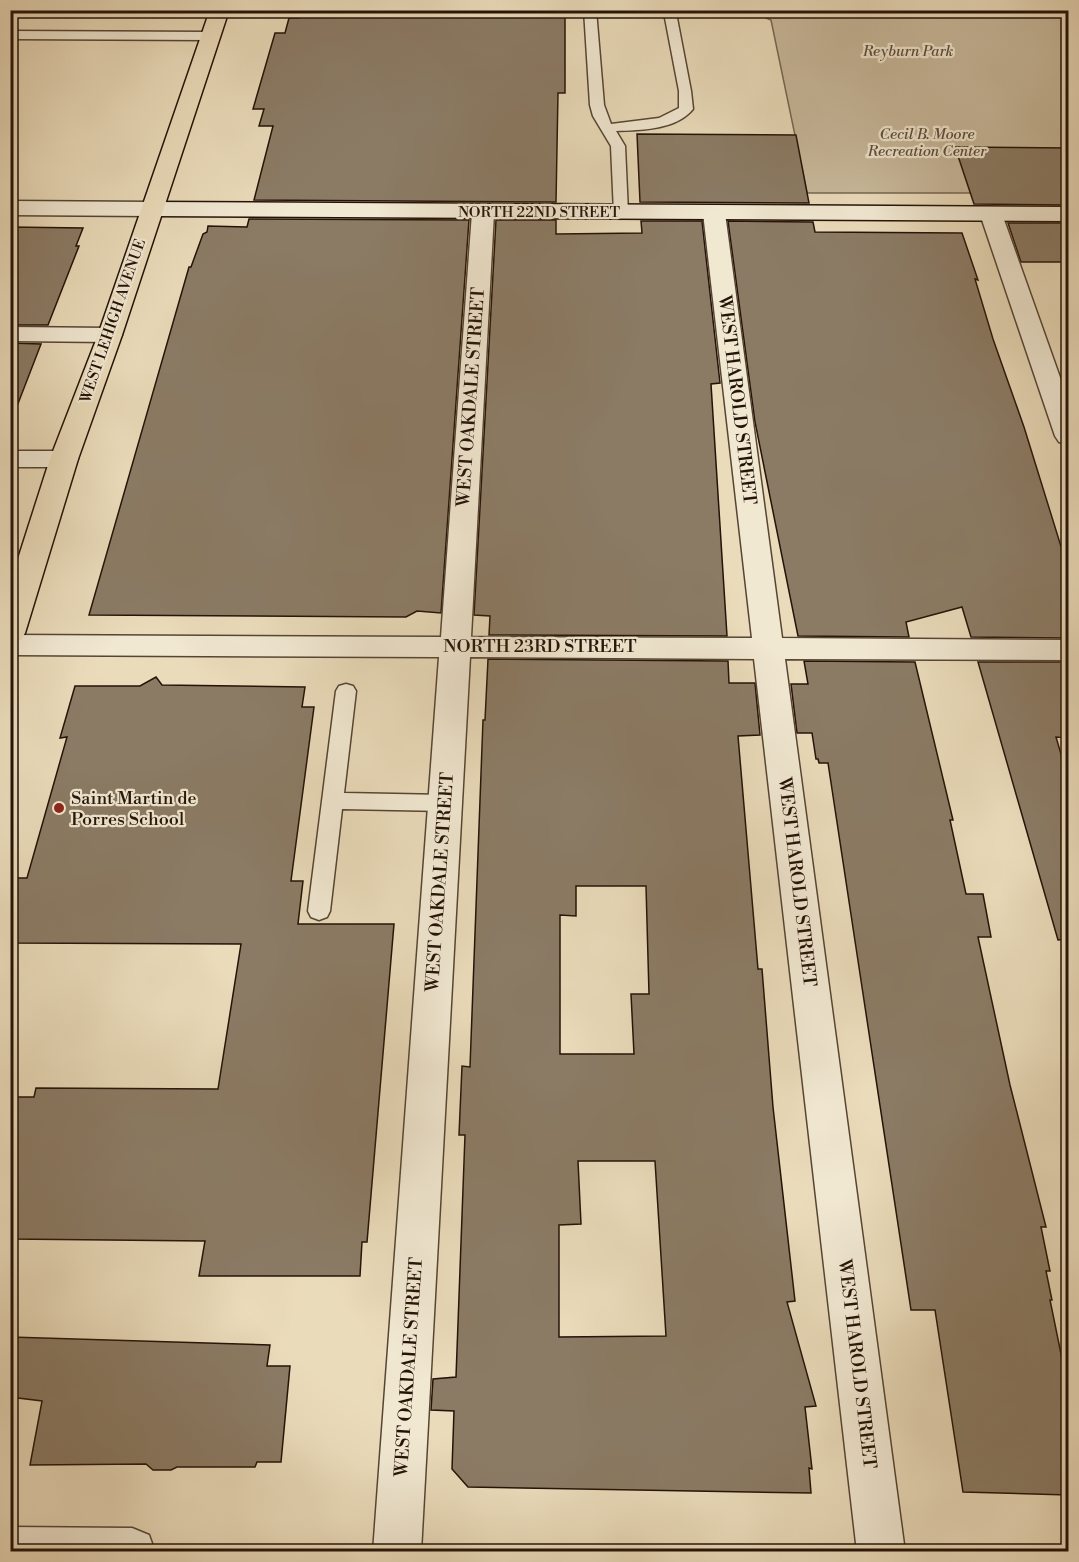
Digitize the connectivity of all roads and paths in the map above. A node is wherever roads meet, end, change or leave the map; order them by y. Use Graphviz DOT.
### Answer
graph roads {
  1 [pos="220,10"];
  2 [pos="590,10"];
  3 [pos="665,10"];
  4 [pos="10,34"];
  5 [pos="210,36"];
  6 [pos="609,128"];
  7 [pos="10,208"];
  8 [pos="152,209"];
  9 [pos="483,213"];
  10 [pos="621,213"];
  11 [pos="714,213"];
  12 [pos="991,214"];
  13 [pos="1068,214"];
  14 [pos="10,334"];
  15 [pos="110,335"];
  16 [pos="1068,436"];
  17 [pos="10,459"];
  18 [pos="64,459"];
  19 [pos="10,633"];
  20 [pos="10,645"];
  21 [pos="455,645"];
  22 [pos="768,647"];
  23 [pos="1068,650"];
  24 [pos="346,691"];
  25 [pos="332,801"];
  26 [pos="445,803"];
  27 [pos="319,911"];
  28 [pos="10,1551"];
  29 [pos="132,1551"];
  30 [pos="397,1551"];
  31 [pos="881,1551"];
  1 -- 5 [label="main road, WEST LEHIGH AVENUE"];
  2 -- 6 [label="lane"];
  3 -- 6 [label="lane"];
  4 -- 5 [label="lane"];
  5 -- 8 [label="main road, WEST LEHIGH AVENUE"];
  6 -- 10 [label="lane"];
  7 -- 8 [label="street, NORTH 22ND STREET"];
  8 -- 9 [label="street, NORTH 22ND STREET"];
  8 -- 15 [label="main road, WEST LEHIGH AVENUE"];
  9 -- 10 [label="street, NORTH 22ND STREET"];
  9 -- 21 [label="street, WEST OAKDALE STREET"];
  10 -- 11 [label="street, NORTH 22ND STREET"];
  11 -- 12 [label="street, NORTH 22ND STREET"];
  11 -- 22 [label="street, WEST HAROLD STREET"];
  12 -- 13 [label="street, NORTH 22ND STREET"];
  12 -- 16 [label="street"];
  14 -- 15 [label="street"];
  15 -- 18 [label="main road, WEST LEHIGH AVENUE"];
  17 -- 18 [label="street"];
  18 -- 19 [label="main road, WEST LEHIGH AVENUE"];
  20 -- 21 [label="street, NORTH 23RD STREET"];
  21 -- 22 [label="street, NORTH 23RD STREET"];
  21 -- 26 [label="street, WEST OAKDALE STREET"];
  22 -- 23 [label="street, NORTH 23RD STREET"];
  22 -- 31 [label="street, WEST HAROLD STREET"];
  24 -- 25 [label="lane"];
  25 -- 26 [label="lane"];
  25 -- 27 [label="lane"];
  26 -- 30 [label="street, WEST OAKDALE STREET"];
  28 -- 29 [label="street"];
}
